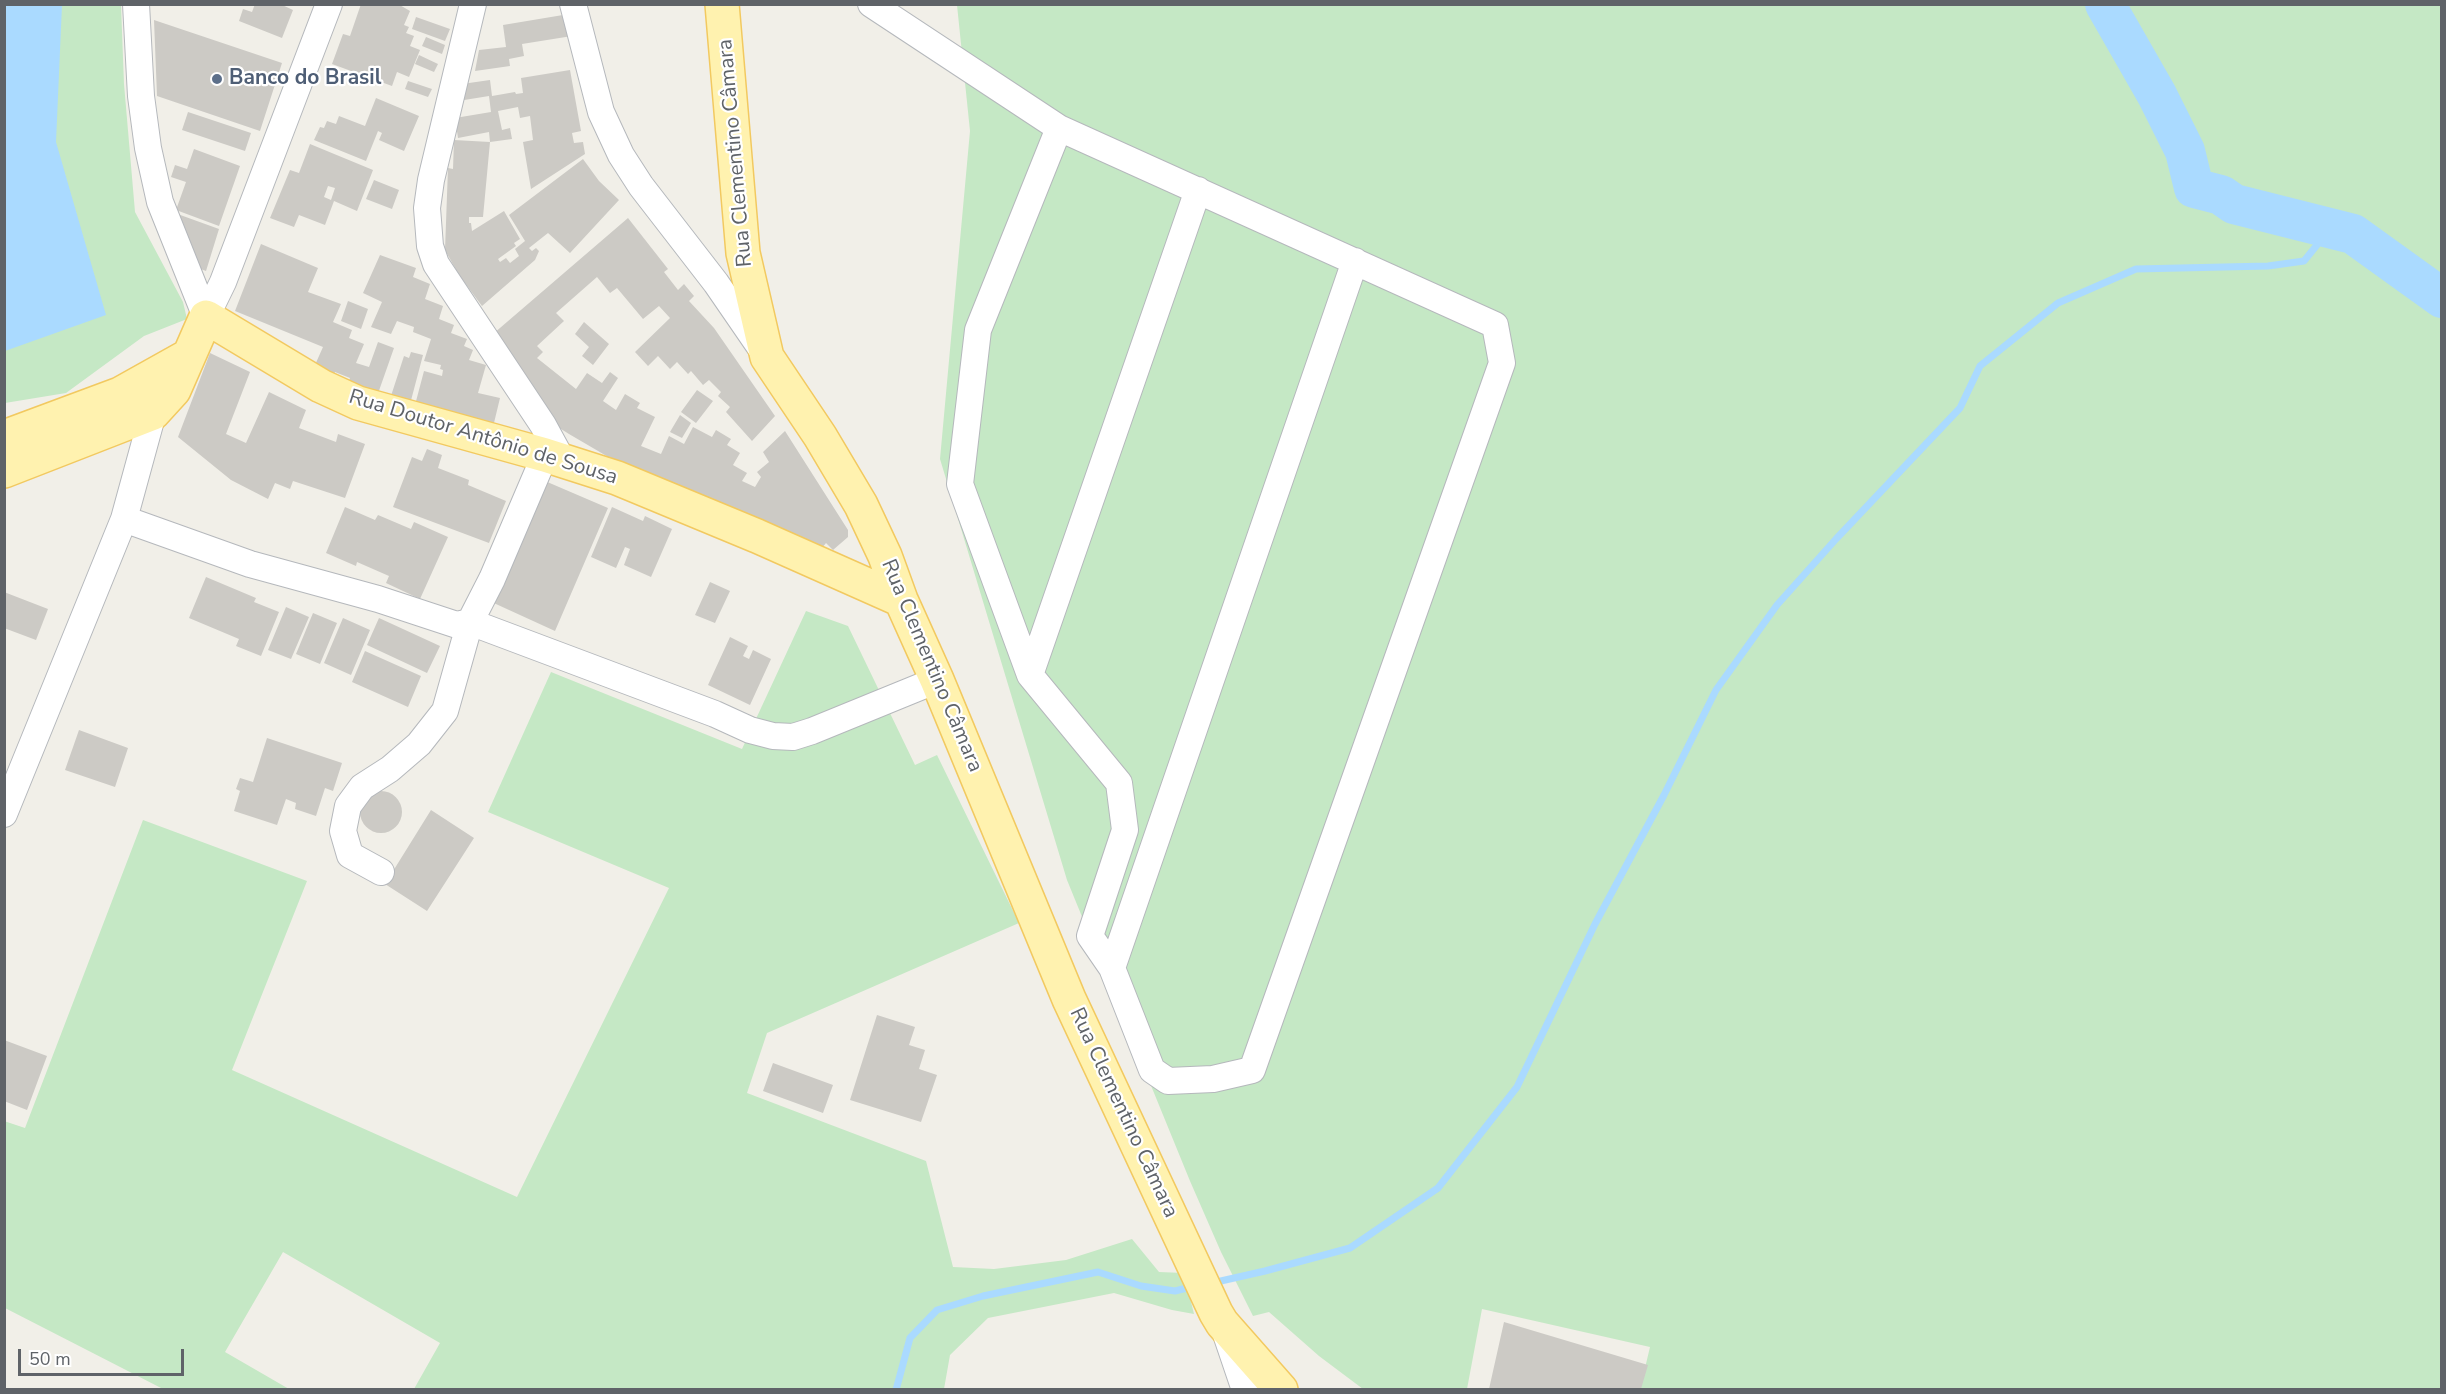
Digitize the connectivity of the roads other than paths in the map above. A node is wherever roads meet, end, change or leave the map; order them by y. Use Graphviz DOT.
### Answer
graph roads {
  1 [pos="136,4"];
  2 [pos="329,4"];
  3 [pos="473,4"];
  4 [pos="573,4"];
  5 [pos="722,4"];
  6 [pos="871,4"];
  7 [pos="1059,128"];
  8 [pos="1198,190"];
  9 [pos="1354,261"];
  10 [pos="206,317"];
  11 [pos="188,356"];
  12 [pos="768,357"];
  13 [pos="153,413"];
  14 [pos="4,437"];
  15 [pos="554,457"];
  16 [pos="4,471"];
  17 [pos="124,519"];
  18 [pos="900,600"];
  19 [pos="470,622"];
  20 [pos="1030,675"];
  21 [pos="937,680"];
  22 [pos="4,814"];
  23 [pos="381,872"];
  24 [pos="1112,968"];
  25 [pos="1219,1318"];
  26 [pos="1245,1389"];
  27 [pos="1281,1389"];
  1 -- 10 [label="street"];
  2 -- 10 [label="street"];
  3 -- 15 [label="street"];
  4 -- 12 [label="street"];
  5 -- 12 [label="main road, Rua Clementino Câmara"];
  6 -- 7 [label="street"];
  7 -- 8 [label="street"];
  7 -- 20 [label="street"];
  8 -- 9 [label="street"];
  8 -- 20 [label="street"];
  9 -- 24 [label="street"];
  9 -- 24 [label="street"];
  10 -- 11 [label="main road"];
  10 -- 15 [label="main road, Rua Doutor Antônio de Sousa"];
  11 -- 13 [label="main road"];
  11 -- 14 [label="main road"];
  12 -- 18 [label="main road, Rua Clementino Câmara"];
  13 -- 16 [label="main road"];
  13 -- 17 [label="street"];
  15 -- 18 [label="main road, Rua Doutor Antônio de Sousa"];
  15 -- 19 [label="street"];
  17 -- 19 [label="street"];
  17 -- 22 [label="street"];
  18 -- 21 [label="main road, Rua Clementino Câmara"];
  19 -- 21 [label="street"];
  19 -- 23 [label="street"];
  20 -- 24 [label="street"];
  21 -- 25 [label="main road, Rua Clementino Câmara"];
  25 -- 26 [label="street"];
  25 -- 27 [label="main road, Rua Clementino Câmara"];
}
